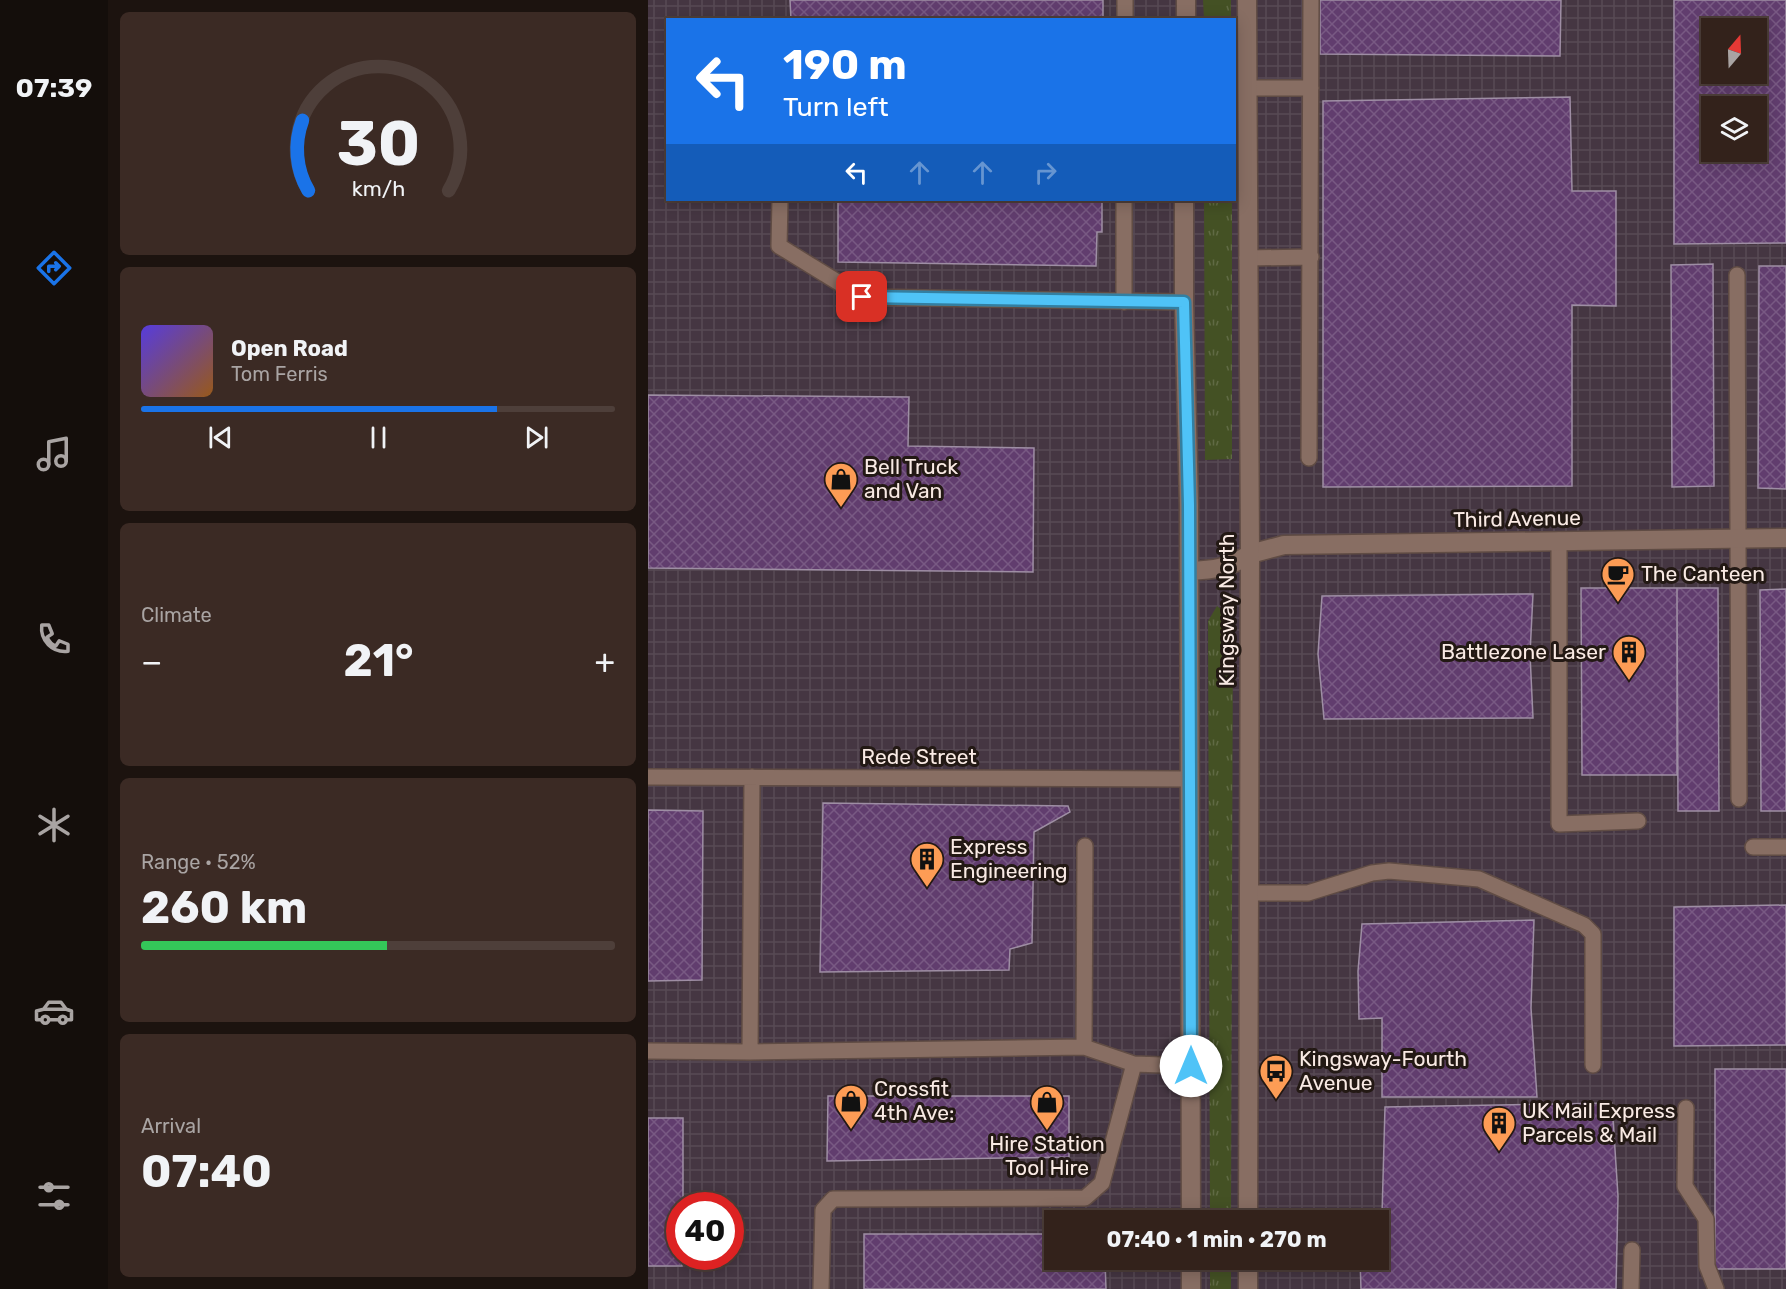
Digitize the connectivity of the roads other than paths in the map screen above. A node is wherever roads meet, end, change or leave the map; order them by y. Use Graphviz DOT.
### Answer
graph roads {
  1 [pos="1125,0"];
  2 [pos="1186,0"];
  3 [pos="1247,0"];
  4 [pos="1311,0"];
  5 [pos="1125,18"];
  6 [pos="1186,18"];
  7 [pos="1247,88"];
  8 [pos="1311,88"];
  9 [pos="780,201"];
  10 [pos="1124,201"];
  11 [pos="1184,201"];
  12 [pos="1311,257"];
  13 [pos="1247,258"];
  14 [pos="1737,275"];
  15 [pos="1124,302"];
  16 [pos="1184,302"];
  17 [pos="1309,458"];
  18 [pos="1738,538"];
  19 [pos="1786,538"];
  20 [pos="1559,540"];
  21 [pos="1250,554"];
  22 [pos="1189,572"];
  23 [pos="648,777"];
  24 [pos="752,777"];
  25 [pos="1190,779"];
  26 [pos="1739,799"];
  27 [pos="1638,821"];
  28 [pos="1085,846"];
  29 [pos="1753,847"];
  30 [pos="1786,848"];
  31 [pos="1249,893"];
  32 [pos="1084,1047"];
  33 [pos="648,1051"];
  34 [pos="750,1052"];
  35 [pos="1134,1064"];
  36 [pos="1593,1065"];
  37 [pos="1191,1066"];
  38 [pos="1686,1108"];
  39 [pos="1191,1210"];
  40 [pos="1248,1210"];
  41 [pos="1632,1250"];
  42 [pos="1191,1270"];
  43 [pos="1248,1270"];
  44 [pos="821,1289"];
  45 [pos="1191,1289"];
  46 [pos="1248,1289"];
  47 [pos="1631,1289"];
  48 [pos="1716,1289"];
  1 -- 5 [label="lane"];
  2 -- 6 [label="street"];
  3 -- 7 [label="street, Kingsway North"];
  4 -- 8 [label="lane"];
  7 -- 8 [label="lane"];
  7 -- 13 [label="street, Kingsway North"];
  8 -- 12 [label="lane"];
  9 -- 15 [label="lane"];
  10 -- 15 [label="lane"];
  11 -- 16 [label="street, Kingsway North"];
  12 -- 13 [label="lane"];
  12 -- 17 [label="lane"];
  13 -- 21 [label="street, Kingsway North"];
  14 -- 18 [label="lane"];
  15 -- 16 [label="lane"];
  16 -- 22 [label="street, Kingsway North"];
  18 -- 19 [label="street, Third Avenue"];
  18 -- 20 [label="street, Third Avenue"];
  18 -- 26 [label="lane"];
  20 -- 21 [label="street, Third Avenue"];
  20 -- 27 [label="lane"];
  21 -- 22 [label="street, Third Avenue"];
  21 -- 31 [label="street, Kingsway North"];
  22 -- 25 [label="street, Kingsway North"];
  23 -- 24 [label="lane, Rede Street"];
  24 -- 25 [label="lane, Rede Street"];
  24 -- 34 [label="lane"];
  25 -- 37 [label="street, Kingsway North"];
  28 -- 32 [label="lane"];
  29 -- 30 [label="lane"];
  31 -- 36 [label="lane"];
  31 -- 40 [label="street, Kingsway North"];
  32 -- 34 [label="lane"];
  32 -- 35 [label="lane"];
  33 -- 34 [label="lane"];
  35 -- 37 [label="lane"];
  35 -- 44 [label="lane"];
  37 -- 39 [label="street, Kingsway North"];
  38 -- 48 [label="lane"];
  41 -- 47 [label="lane"];
  42 -- 45 [label="street"];
  43 -- 46 [label="street"];
}
